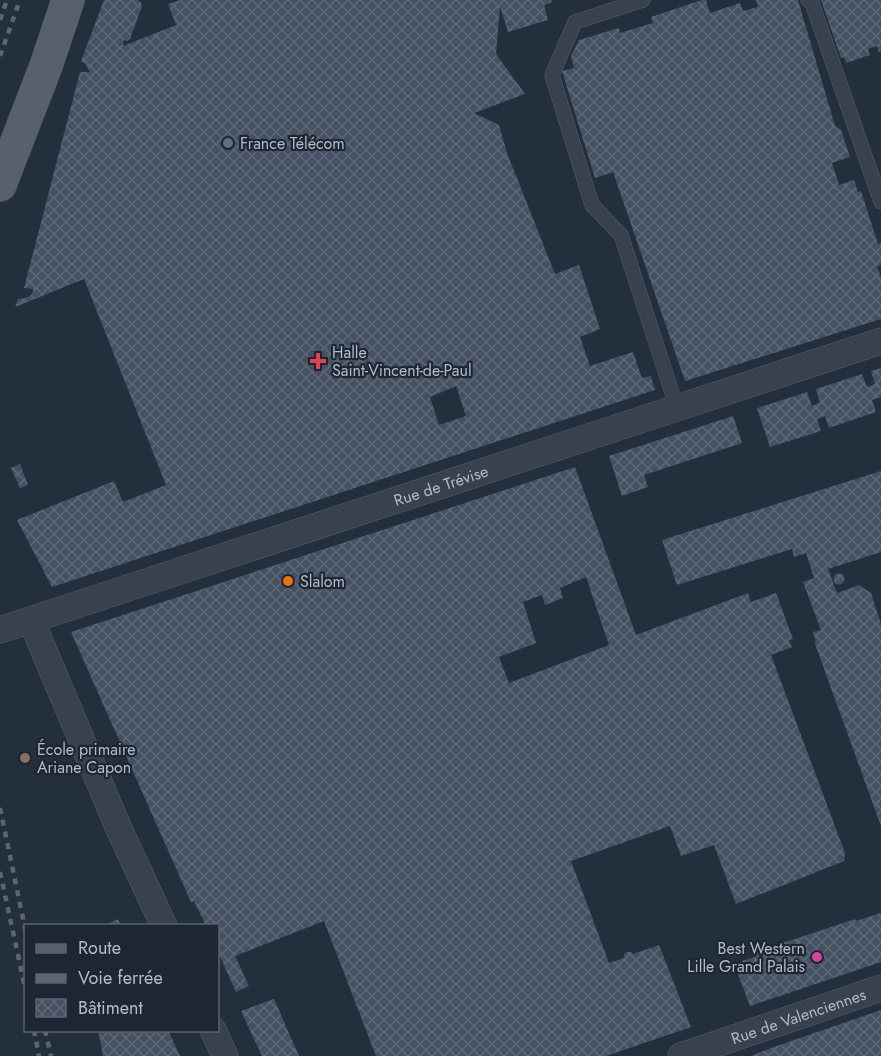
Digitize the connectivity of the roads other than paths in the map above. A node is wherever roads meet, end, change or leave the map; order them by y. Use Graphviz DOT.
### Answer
graph roads {
  1 [pos="68,0"];
  2 [pos="643,0"];
  3 [pos="808,0"];
  4 [pos="0,185"];
  5 [pos="881,202"];
  6 [pos="881,341"];
  7 [pos="677,408"];
  8 [pos="31,620"];
  9 [pos="0,630"];
  10 [pos="163,924"];
  11 [pos="881,988"];
  12 [pos="214,1032"];
  13 [pos="225,1056"];
  14 [pos="681,1056"];
  1 -- 4 [label="main road"];
  2 -- 7 [label="lane"];
  3 -- 5 [label="lane"];
  6 -- 7 [label="street, Rue de Trévise"];
  7 -- 8 [label="street, Rue de Trévise"];
  8 -- 9 [label="street, Rue de Trévise"];
  8 -- 10 [label="street"];
  11 -- 14 [label="street, Rue de Valenciennes"];
  12 -- 13 [label="street"];
}
